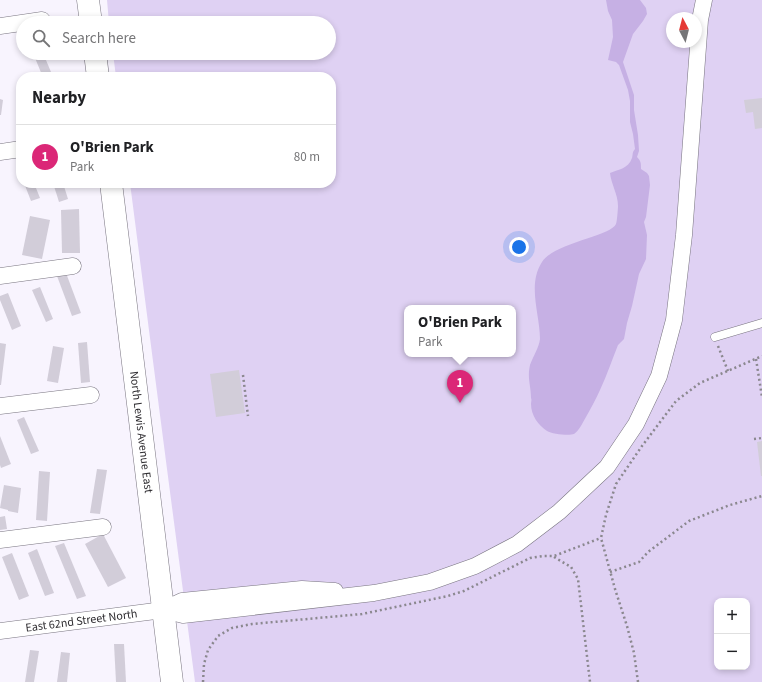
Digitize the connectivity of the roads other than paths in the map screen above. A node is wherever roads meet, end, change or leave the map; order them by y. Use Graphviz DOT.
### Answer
graph roads {
  1 [pos="88,0"];
  2 [pos="704,0"];
  3 [pos="90,16"];
  4 [pos="16,24"];
  5 [pos="0,26"];
  6 [pos="96,60"];
  7 [pos="97,72"];
  8 [pos="16,150"];
  9 [pos="0,152"];
  10 [pos="112,188"];
  11 [pos="73,266"];
  12 [pos="0,276"];
  13 [pos="762,323"];
  14 [pos="716,337"];
  15 [pos="91,395"];
  16 [pos="0,406"];
  17 [pos="103,527"];
  18 [pos="0,540"];
  19 [pos="163,610"];
  20 [pos="0,631"];
  21 [pos="172,682"];
  1 -- 3 [label="main road"];
  2 -- 19 [label="street, East 62nd Street North"];
  4 -- 5 [label="street"];
  6 -- 7 [label="main road"];
  8 -- 9 [label="street"];
  10 -- 19 [label="main road, North Lewis Avenue East"];
  11 -- 12 [label="street"];
  13 -- 14 [label="lane"];
  15 -- 16 [label="street"];
  17 -- 18 [label="street"];
  19 -- 20 [label="street, East 62nd Street North"];
  19 -- 21 [label="main road, North Lewis Avenue East"];
}
